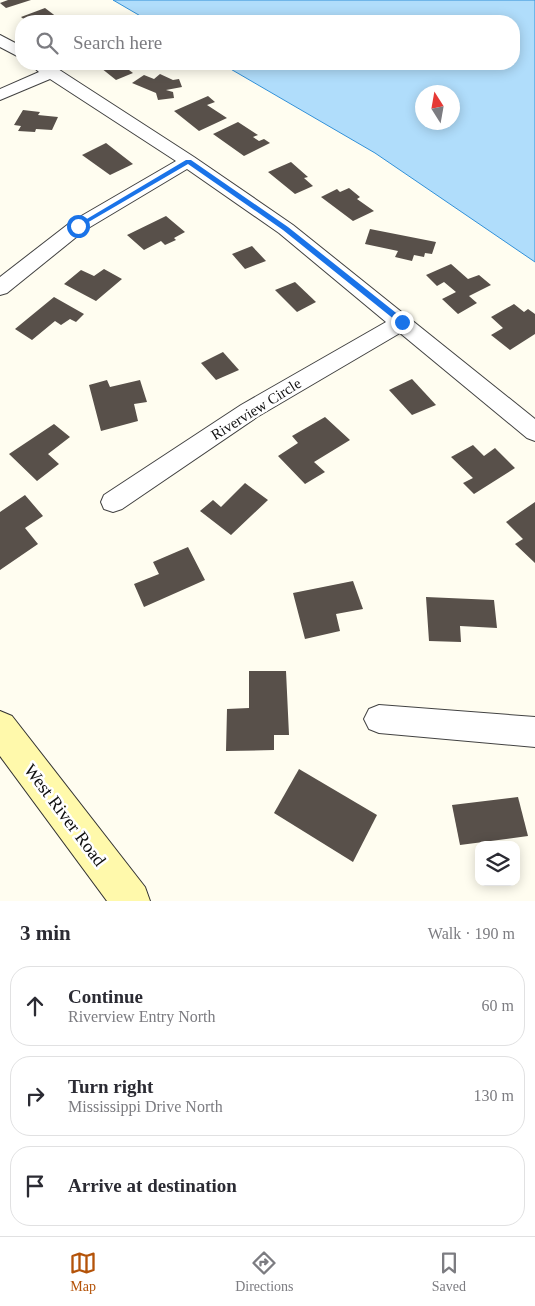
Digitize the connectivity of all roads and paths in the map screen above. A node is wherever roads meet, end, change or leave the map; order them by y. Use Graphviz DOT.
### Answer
graph roads {
  1 [pos="0,40"];
  2 [pos="15,50"];
  3 [pos="42,70"];
  4 [pos="48,70"];
  5 [pos="0,95"];
  6 [pos="188,161"];
  7 [pos="0,288"];
  8 [pos="402,322"];
  9 [pos="535,432"];
  10 [pos="113,502"];
  11 [pos="379,719"];
  12 [pos="0,728"];
  13 [pos="535,732"];
  14 [pos="131,901"];
  1 -- 2 [label="street"];
  3 -- 5 [label="street"];
  4 -- 6 [label="street"];
  6 -- 7 [label="street"];
  6 -- 8 [label="street"];
  8 -- 9 [label="street"];
  8 -- 10 [label="street, Riverview Circle"];
  11 -- 13 [label="street"];
  12 -- 14 [label="main road, West River Road"];
}
